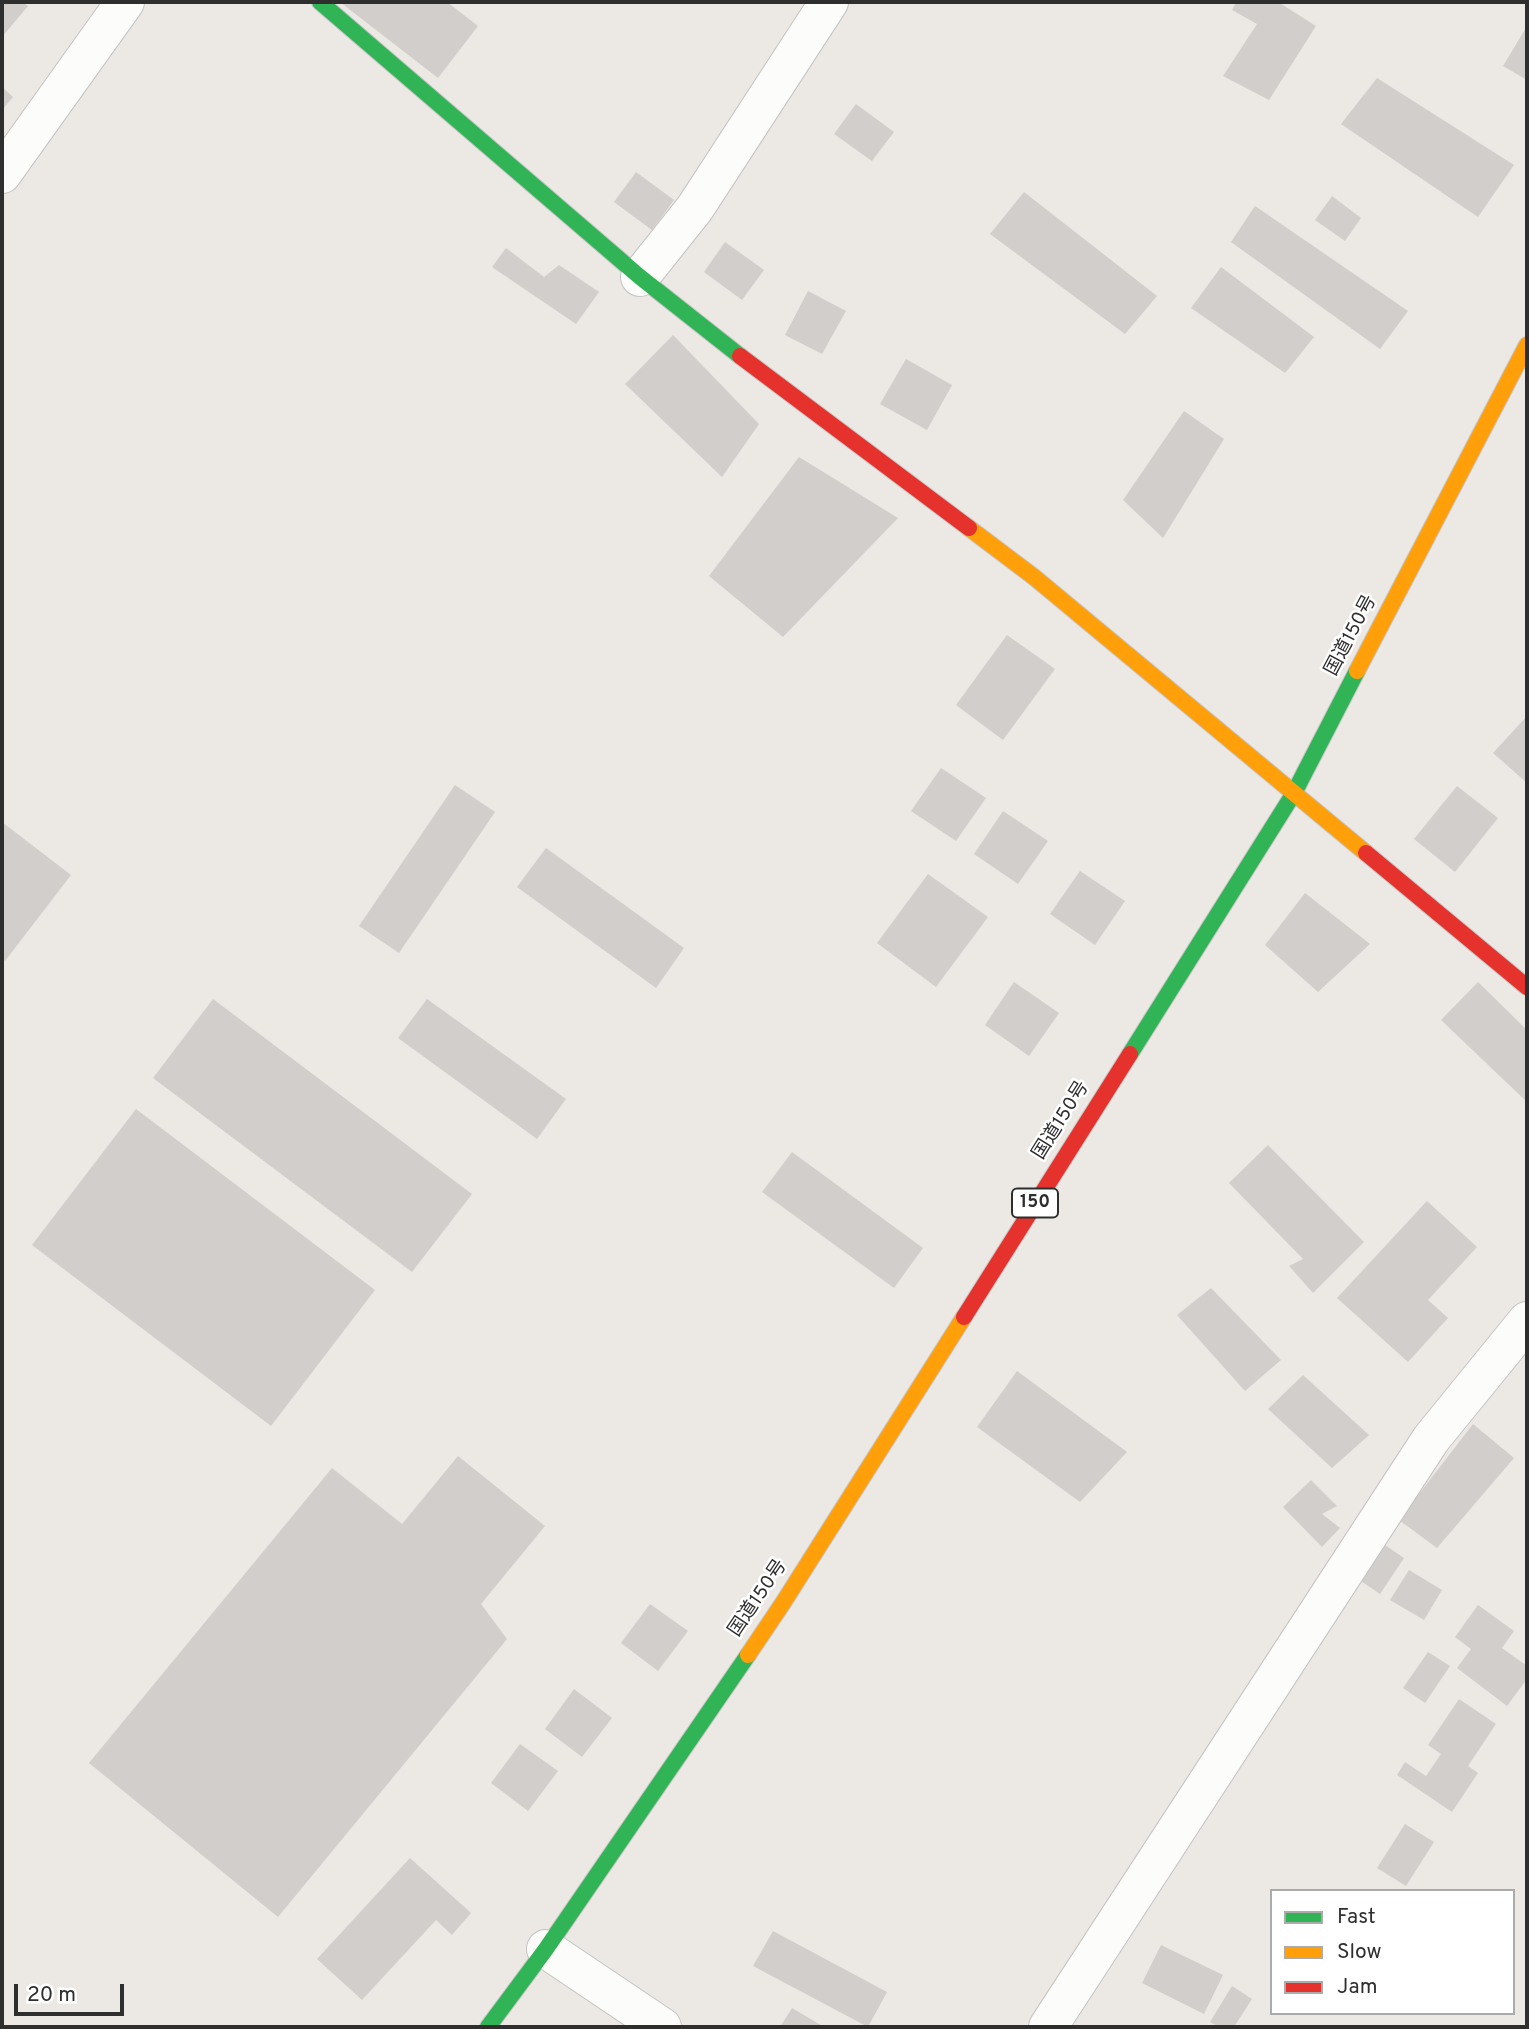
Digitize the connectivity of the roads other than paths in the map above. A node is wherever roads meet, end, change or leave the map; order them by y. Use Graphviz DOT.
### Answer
graph roads {
  1 [pos="125,2"];
  2 [pos="320,2"];
  3 [pos="829,2"];
  4 [pos="2,174"];
  5 [pos="640,277"];
  6 [pos="1527,345"];
  7 [pos="1294,793"];
  8 [pos="1527,987"];
  9 [pos="1527,1321"];
  10 [pos="546,1950"];
  11 [pos="488,2027"];
  12 [pos="662,2027"];
  13 [pos="1048,2027"];
  1 -- 4 [label="street"];
  2 -- 5 [label="main road"];
  3 -- 5 [label="street"];
  5 -- 7 [label="main road"];
  6 -- 7 [label="main road, 国道150号 / 150"];
  7 -- 8 [label="main road"];
  7 -- 10 [label="main road, 国道150号 / 150"];
  9 -- 13 [label="street"];
  10 -- 11 [label="main road, 国道150号 / 150"];
  10 -- 12 [label="street"];
}
